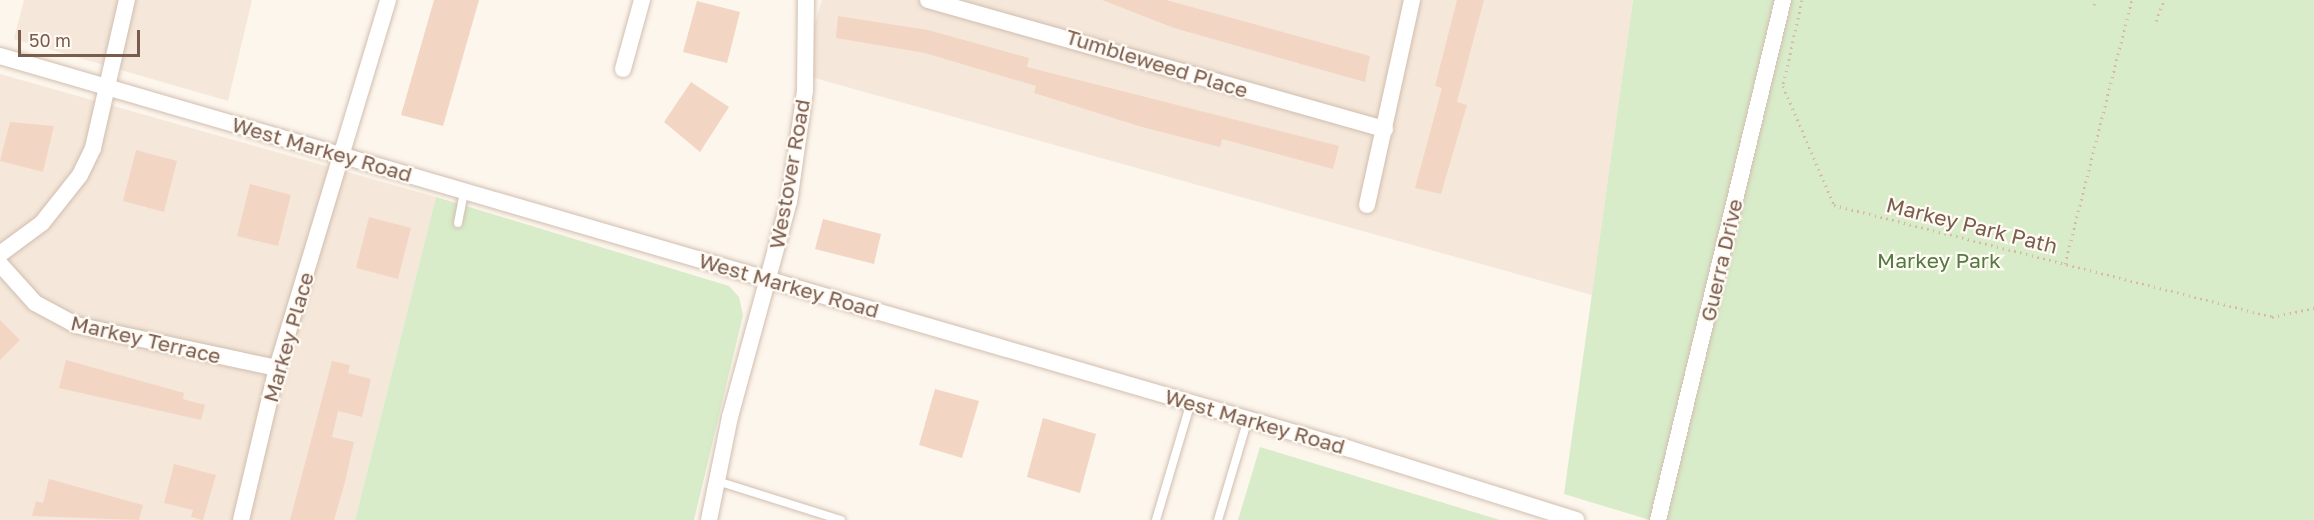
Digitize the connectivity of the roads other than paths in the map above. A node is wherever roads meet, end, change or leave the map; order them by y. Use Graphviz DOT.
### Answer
graph roads {
  1 [pos="128,0"];
  2 [pos="388,0"];
  3 [pos="642,0"];
  4 [pos="806,0"];
  5 [pos="928,0"];
  6 [pos="1412,0"];
  7 [pos="1783,0"];
  8 [pos="0,56"];
  9 [pos="623,69"];
  10 [pos="107,85"];
  11 [pos="1385,129"];
  12 [pos="343,157"];
  13 [pos="464,191"];
  14 [pos="1367,205"];
  15 [pos="458,223"];
  16 [pos="0,254"];
  17 [pos="0,264"];
  18 [pos="768,279"];
  19 [pos="277,368"];
  20 [pos="1191,402"];
  21 [pos="1248,419"];
  22 [pos="717,482"];
  23 [pos="241,520"];
  24 [pos="709,520"];
  25 [pos="842,520"];
  26 [pos="1156,520"];
  27 [pos="1218,520"];
  28 [pos="1576,520"];
  29 [pos="1658,520"];
  1 -- 10 [label="street"];
  2 -- 12 [label="street"];
  3 -- 9 [label="street"];
  4 -- 18 [label="street, Westover Road"];
  5 -- 11 [label="street, Tumbleweed Place"];
  6 -- 11 [label="street"];
  7 -- 29 [label="street, Guerra Drive"];
  8 -- 10 [label="street, West Markey Road"];
  10 -- 12 [label="street, West Markey Road"];
  10 -- 16 [label="street"];
  11 -- 14 [label="street"];
  12 -- 13 [label="street, West Markey Road"];
  12 -- 19 [label="street, Markey Place"];
  13 -- 15 [label="lane"];
  13 -- 18 [label="street, West Markey Road"];
  17 -- 19 [label="street, Markey Terrace"];
  18 -- 20 [label="street, West Markey Road"];
  18 -- 22 [label="street, Westover Road"];
  19 -- 23 [label="street, Markey Place"];
  20 -- 21 [label="street, West Markey Road"];
  20 -- 26 [label="lane"];
  21 -- 27 [label="lane"];
  21 -- 28 [label="street, West Markey Road"];
  22 -- 24 [label="street, Westover Road"];
  22 -- 25 [label="lane"];
}
